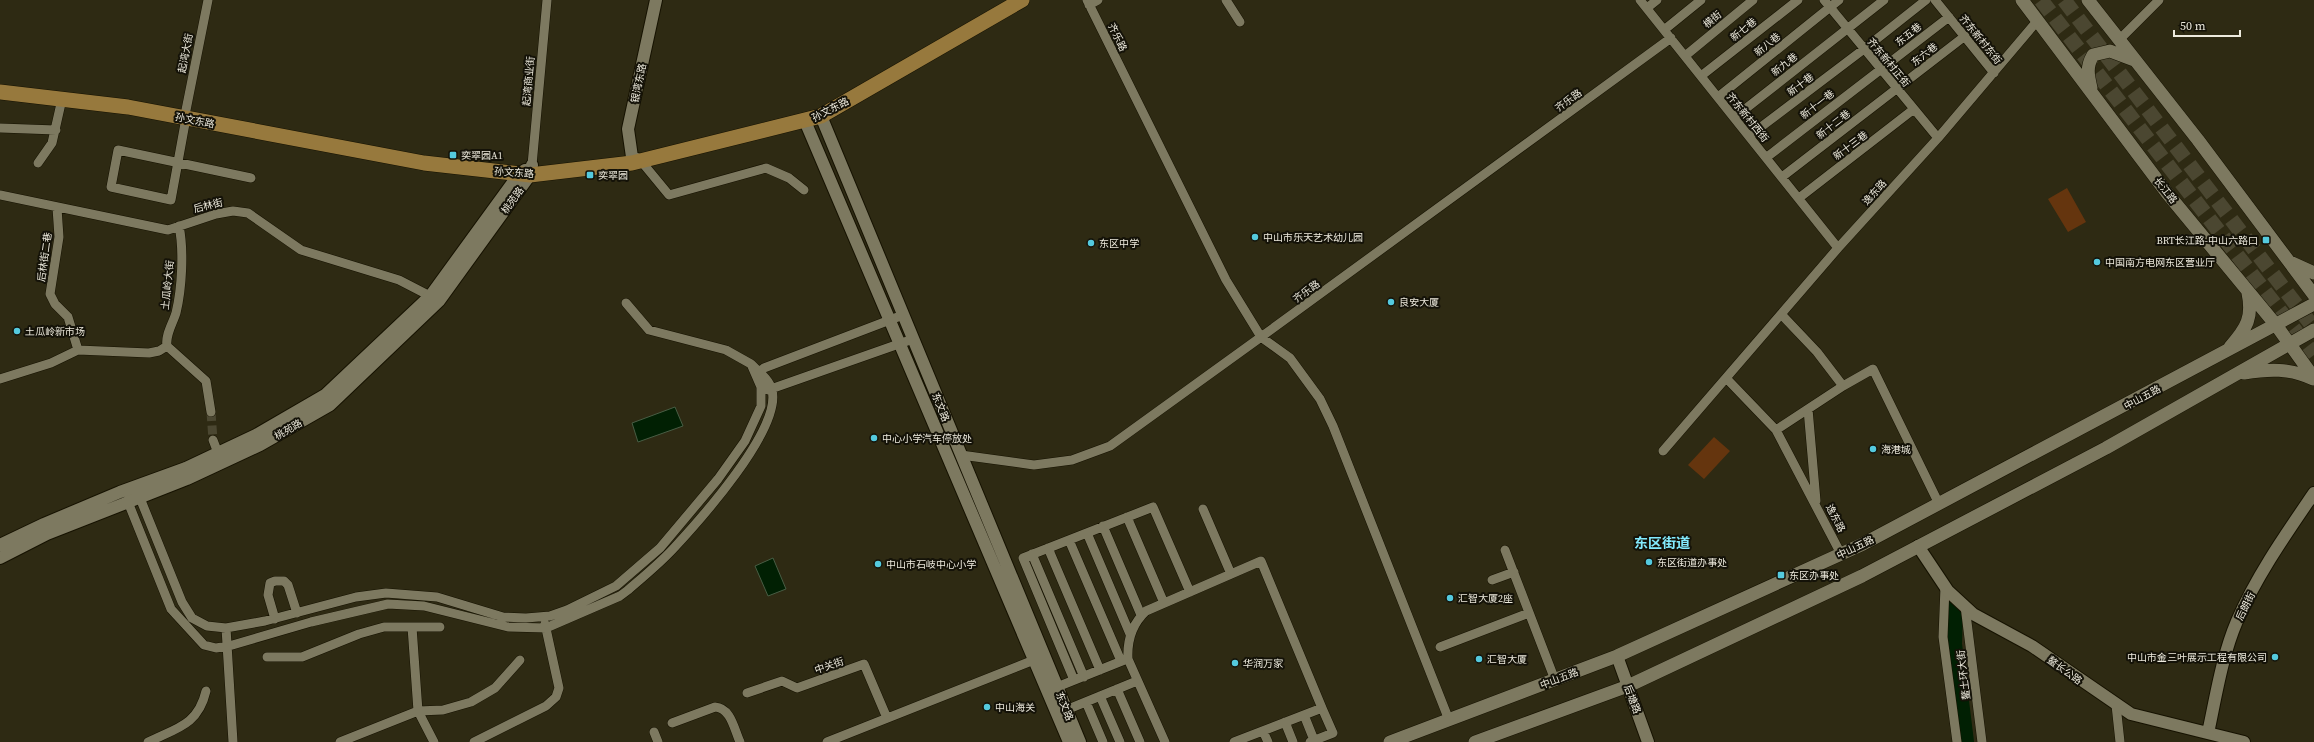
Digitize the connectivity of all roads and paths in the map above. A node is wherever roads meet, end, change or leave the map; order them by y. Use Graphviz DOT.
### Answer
graph roads {
  1 [pos="208,0"];
  2 [pos="547,0"];
  3 [pos="656,0"];
  4 [pos="1006,0"];
  5 [pos="1022,0"];
  6 [pos="1098,0"];
  7 [pos="1226,0"];
  8 [pos="1640,0"];
  9 [pos="1657,0"];
  10 [pos="1701,0"];
  11 [pos="1753,0"];
  12 [pos="1798,0"];
  13 [pos="1824,0"];
  14 [pos="1840,0"];
  15 [pos="1884,0"];
  16 [pos="1926,0"];
  17 [pos="1935,0"];
  18 [pos="2022,0"];
  19 [pos="2088,0"];
  20 [pos="2159,0"];
  21 [pos="1088,2"];
  22 [pos="1647,8"];
  23 [pos="1830,8"];
  24 [pos="1949,17"];
  25 [pos="2038,20"];
  26 [pos="1240,22"];
  27 [pos="1848,29"];
  28 [pos="1664,30"];
  29 [pos="1965,36"];
  30 [pos="1671,38"];
  31 [pos="2119,40"];
  32 [pos="1864,49"];
  33 [pos="1685,56"];
  34 [pos="2134,60"];
  35 [pos="1881,69"];
  36 [pos="1994,73"];
  37 [pos="1701,76"];
  38 [pos="0,82"];
  39 [pos="1897,89"];
  40 [pos="0,92"];
  41 [pos="2093,93"];
  42 [pos="1718,97"];
  43 [pos="62,99"];
  44 [pos="1914,109"];
  45 [pos="186,114"];
  46 [pos="820,116"];
  47 [pos="1734,118"];
  48 [pos="805,121"];
  49 [pos="0,128"];
  50 [pos="56,130"];
  51 [pos="1750,136"];
  52 [pos="1938,138"];
  53 [pos="1766,157"];
  54 [pos="636,159"];
  55 [pos="38,163"];
  56 [pos="527,171"];
  57 [pos="1782,177"];
  58 [pos="251,178"];
  59 [pos="804,190"];
  60 [pos="0,195"];
  61 [pos="1798,198"];
  62 [pos="57,208"];
  63 [pos="179,226"];
  64 [pos="1838,248"];
  65 [pos="2290,263"];
  66 [pos="2314,273"];
  67 [pos="2247,290"];
  68 [pos="2314,295"];
  69 [pos="430,296"];
  70 [pos="626,303"];
  71 [pos="2314,304"];
  72 [pos="1781,314"];
  73 [pos="903,315"];
  74 [pos="890,320"];
  75 [pos="407,325"];
  76 [pos="2276,325"];
  77 [pos="2314,330"];
  78 [pos="1261,337"];
  79 [pos="913,339"];
  80 [pos="900,344"];
  81 [pos="2289,344"];
  82 [pos="167,346"];
  83 [pos="78,350"];
  84 [pos="2224,354"];
  85 [pos="751,364"];
  86 [pos="759,372"];
  87 [pos="2235,375"];
  88 [pos="1726,378"];
  89 [pos="0,379"];
  90 [pos="2314,379"];
  91 [pos="760,385"];
  92 [pos="1843,386"];
  93 [pos="772,390"];
  94 [pos="1808,408"];
  95 [pos="210,412"];
  96 [pos="1776,430"];
  97 [pos="213,440"];
  98 [pos="1663,451"];
  99 [pos="218,453"];
  100 [pos="961,455"];
  101 [pos="129,489"];
  102 [pos="2314,493"];
  103 [pos="134,500"];
  104 [pos="1939,504"];
  105 [pos="1817,506"];
  106 [pos="1203,509"];
  107 [pos="1127,517"];
  108 [pos="1103,526"];
  109 [pos="1087,533"];
  110 [pos="1068,540"];
  111 [pos="0,545"];
  112 [pos="1918,546"];
  113 [pos="1048,548"];
  114 [pos="1505,550"];
  115 [pos="1032,554"];
  116 [pos="1841,554"];
  117 [pos="0,558"];
  118 [pos="1514,572"];
  119 [pos="1231,574"];
  120 [pos="1492,580"];
  121 [pos="1945,587"];
  122 [pos="1190,592"];
  123 [pos="1164,603"];
  124 [pos="1965,606"];
  125 [pos="297,613"];
  126 [pos="1529,613"];
  127 [pos="1141,615"];
  128 [pos="544,617"];
  129 [pos="275,618"];
  130 [pos="412,627"];
  131 [pos="440,627"];
  132 [pos="226,628"];
  133 [pos="546,628"];
  134 [pos="1130,634"];
  135 [pos="229,646"];
  136 [pos="1440,647"];
  137 [pos="1616,656"];
  138 [pos="267,657"];
  139 [pos="520,660"];
  140 [pos="1034,660"];
  141 [pos="1124,660"];
  142 [pos="1100,670"];
  143 [pos="1084,676"];
  144 [pos="1074,680"];
  145 [pos="1555,680"];
  146 [pos="1137,681"];
  147 [pos="1628,686"];
  148 [pos="1057,687"];
  149 [pos="1117,689"];
  150 [pos="206,691"];
  151 [pos="747,693"];
  152 [pos="1100,696"];
  153 [pos="1086,702"];
  154 [pos="2116,704"];
  155 [pos="1322,708"];
  156 [pos="1066,710"];
  157 [pos="418,712"];
  158 [pos="1304,715"];
  159 [pos="887,718"];
  160 [pos="1449,720"];
  161 [pos="1285,722"];
  162 [pos="672,723"];
  163 [pos="1263,730"];
  164 [pos="654,732"];
  165 [pos="2208,738"];
  166 [pos="1312,741"];
  167 [pos="148,742"];
  168 [pos="233,742"];
  169 [pos="340,742"];
  170 [pos="434,742"];
  171 [pos="474,742"];
  172 [pos="658,742"];
  173 [pos="740,742"];
  174 [pos="827,742"];
  175 [pos="1069,742"];
  176 [pos="1080,742"];
  177 [pos="1103,742"];
  178 [pos="1120,742"];
  179 [pos="1140,742"];
  180 [pos="1165,742"];
  181 [pos="1234,742"];
  182 [pos="1268,742"];
  183 [pos="1293,742"];
  184 [pos="1390,742"];
  185 [pos="1475,742"];
  186 [pos="1648,742"];
  187 [pos="1957,742"];
  188 [pos="1982,742"];
  189 [pos="2120,742"];
  190 [pos="2244,742"];
  1 -- 45 [label="street, 起湾大街"];
  2 -- 56 [label="street, 起湾商业街"];
  3 -- 54 [label="street, 银湾东路"];
  4 -- 54 [label="main road, 孙文东路"];
  5 -- 46 [label="main road, 孙文东路"];
  6 -- 21 [label="street"];
  7 -- 26 [label="street"];
  8 -- 22 [label="street, 齐东新村西街"];
  9 -- 22 [label="street"];
  10 -- 28 [label="street"];
  11 -- 33 [label="street, 横街"];
  12 -- 37 [label="street, 新七巷"];
  13 -- 23 [label="street, 齐东新村正街"];
  14 -- 23 [label="street, 新八巷"];
  15 -- 27 [label="street, 新九巷"];
  16 -- 32 [label="street, 新十巷"];
  17 -- 24 [label="street, 齐东新村东街"];
  18 -- 25 [label="main road, 长江路"];
  19 -- 31 [label="main road"];
  20 -- 31 [label="street"];
  21 -- 78 [label="street, 齐乐路"];
  22 -- 28 [label="street, 齐东新村西街"];
  23 -- 27 [label="street, 齐东新村正街"];
  23 -- 42 [label="street, 新八巷"];
  24 -- 29 [label="street, 齐东新村东街"];
  24 -- 35 [label="street, 东五巷"];
  25 -- 36 [label="street, 逸东路"];
  25 -- 41 [label="main road, 长江路"];
  27 -- 32 [label="street, 齐东新村正街"];
  27 -- 47 [label="street, 新九巷"];
  28 -- 30 [label="street, 齐东新村西街"];
  29 -- 36 [label="street, 齐东新村东街"];
  29 -- 39 [label="street, 东六巷"];
  30 -- 33 [label="street, 齐东新村西街"];
  30 -- 78 [label="street, 齐乐路"];
  31 -- 34 [label="main road"];
  32 -- 35 [label="street, 齐东新村正街"];
  32 -- 51 [label="street, 新十巷"];
  33 -- 37 [label="street, 齐东新村西街"];
  34 -- 41 [label="main road"];
  34 -- 65 [label="main road"];
  35 -- 39 [label="street, 齐东新村正街"];
  35 -- 53 [label="street, 新十一巷"];
  36 -- 52 [label="street, 逸东路"];
  37 -- 42 [label="street, 齐东新村西街"];
  38 -- 45 [label="main road, 孙文东路"];
  39 -- 44 [label="street, 齐东新村正街"];
  39 -- 57 [label="street, 新十二巷"];
  40 -- 43 [label="main road, 孙文东路"];
  41 -- 67 [label="main road, 长江路"];
  42 -- 47 [label="street, 齐东新村西街"];
  43 -- 45 [label="main road, 孙文东路"];
  43 -- 50 [label="street"];
  44 -- 52 [label="street, 齐东新村正街"];
  44 -- 61 [label="street, 新十三巷"];
  45 -- 56 [label="main road, 孙文东路"];
  45 -- 58 [label="street, 起湾大街"];
  46 -- 48 [label="main road, 孙文东路"];
  46 -- 73 [label="street, 东文路"];
  47 -- 51 [label="street, 齐东新村西街"];
  48 -- 54 [label="main road, 孙文东路"];
  48 -- 74 [label="street, 东文路"];
  49 -- 50 [label="street"];
  50 -- 55 [label="street"];
  51 -- 53 [label="street, 齐东新村西街"];
  52 -- 64 [label="street, 逸东路"];
  53 -- 57 [label="street, 齐东新村西街"];
  54 -- 56 [label="main road, 孙文东路"];
  54 -- 59 [label="street"];
  56 -- 69 [label="street, 桃苑路"];
  56 -- 75 [label="street, 桃苑路"];
  57 -- 61 [label="street, 齐东新村西街"];
  60 -- 62 [label="street, 后林街"];
  61 -- 64 [label="street, 齐东新村西街"];
  62 -- 63 [label="street, 后林街"];
  62 -- 83 [label="street, 后林街二巷"];
  63 -- 69 [label="street, 后林街"];
  63 -- 82 [label="street, 土瓜岭大街"];
  64 -- 72 [label="street, 逸东路"];
  65 -- 66 [label="main road"];
  65 -- 68 [label="main road"];
  67 -- 76 [label="main road, 长江路"];
  67 -- 84 [label="main road"];
  69 -- 75 [label="street, 桃苑路"];
  70 -- 85 [label="street"];
  71 -- 76 [label="main road, 中山五路"];
  72 -- 88 [label="street, 逸东路"];
  72 -- 92 [label="street"];
  73 -- 74 [label="street"];
  73 -- 79 [label="street, 东文路"];
  74 -- 80 [label="street, 东文路"];
  74 -- 86 [label="street"];
  75 -- 99 [label="street, 桃苑路"];
  75 -- 103 [label="street, 桃苑路"];
  76 -- 81 [label="main road, 长江路"];
  76 -- 84 [label="main road, 中山五路"];
  77 -- 81 [label="main road"];
  78 -- 100 [label="street"];
  78 -- 160 [label="street"];
  79 -- 80 [label="street"];
  79 -- 100 [label="street, 东文路"];
  80 -- 93 [label="street"];
  80 -- 140 [label="street, 东文路"];
  81 -- 87 [label="main road"];
  81 -- 90 [label="main road, 长江路"];
  82 -- 83 [label="street"];
  82 -- 95 [label="street"];
  83 -- 89 [label="street"];
  84 -- 104 [label="main road, 中山五路"];
  85 -- 86 [label="street"];
  85 -- 91 [label="street"];
  86 -- 91 [label="street"];
  86 -- 93 [label="street"];
  87 -- 90 [label="main road"];
  87 -- 112 [label="main road"];
  88 -- 96 [label="street, 逸东路"];
  88 -- 98 [label="street, 逸东路"];
  91 -- 93 [label="street"];
  91 -- 128 [label="street"];
  92 -- 94 [label="street"];
  92 -- 104 [label="street"];
  93 -- 133 [label="street"];
  94 -- 96 [label="street"];
  94 -- 105 [label="street"];
  96 -- 105 [label="street, 逸东路"];
  97 -- 99 [label="street"];
  99 -- 101 [label="street, 桃苑路"];
  100 -- 148 [label="street, 东文路"];
  101 -- 103 [label="street"];
  101 -- 111 [label="street, 桃苑路"];
  102 -- 165 [label="street, 后朗街"];
  103 -- 117 [label="street, 桃苑路"];
  103 -- 132 [label="street"];
  103 -- 135 [label="street"];
  104 -- 116 [label="main road, 中山五路"];
  105 -- 116 [label="street, 逸东路"];
  106 -- 119 [label="street"];
  107 -- 108 [label="street"];
  107 -- 122 [label="street"];
  107 -- 123 [label="street"];
  108 -- 109 [label="street"];
  108 -- 127 [label="street"];
  109 -- 110 [label="street"];
  109 -- 134 [label="street"];
  110 -- 113 [label="street"];
  110 -- 141 [label="street"];
  112 -- 121 [label="street, 鳌长公路"];
  112 -- 147 [label="main road"];
  113 -- 115 [label="street"];
  113 -- 142 [label="street"];
  114 -- 118 [label="street"];
  115 -- 143 [label="street"];
  115 -- 144 [label="street"];
  116 -- 137 [label="main road, 中山五路"];
  118 -- 120 [label="street"];
  118 -- 126 [label="street"];
  119 -- 122 [label="street"];
  119 -- 155 [label="street"];
  121 -- 124 [label="street, 鳌长公路"];
  121 -- 187 [label="street"];
  122 -- 123 [label="street"];
  123 -- 127 [label="street"];
  124 -- 154 [label="street, 鳌长公路"];
  124 -- 188 [label="street, 鳌土环大街"];
  125 -- 128 [label="street"];
  125 -- 129 [label="street"];
  125 -- 129 [label="street"];
  126 -- 136 [label="street"];
  126 -- 145 [label="street"];
  127 -- 134 [label="street"];
  128 -- 133 [label="street"];
  129 -- 132 [label="street"];
  130 -- 131 [label="street"];
  130 -- 138 [label="street"];
  130 -- 157 [label="street"];
  132 -- 135 [label="street"];
  133 -- 135 [label="street"];
  133 -- 171 [label="street"];
  134 -- 141 [label="street"];
  135 -- 168 [label="street"];
  137 -- 145 [label="main road, 中山五路"];
  137 -- 147 [label="street, 后塘路"];
  139 -- 157 [label="street"];
  140 -- 159 [label="street"];
  140 -- 175 [label="street, 东文路"];
  141 -- 142 [label="street"];
  141 -- 146 [label="street"];
  142 -- 143 [label="street"];
  143 -- 144 [label="street"];
  144 -- 148 [label="street"];
  145 -- 160 [label="main road, 中山五路"];
  146 -- 149 [label="street"];
  146 -- 180 [label="street"];
  147 -- 185 [label="main road"];
  147 -- 186 [label="street, 后塘路"];
  148 -- 156 [label="street, 东文路"];
  149 -- 152 [label="street"];
  149 -- 179 [label="street"];
  150 -- 167 [label="street"];
  151 -- 159 [label="street, 中关街"];
  152 -- 153 [label="street"];
  152 -- 178 [label="street"];
  153 -- 156 [label="street"];
  153 -- 177 [label="street"];
  154 -- 165 [label="street, 鳌长公路"];
  154 -- 189 [label="street"];
  155 -- 158 [label="street"];
  155 -- 166 [label="street"];
  156 -- 176 [label="street, 东文路"];
  157 -- 169 [label="street"];
  157 -- 170 [label="street"];
  158 -- 161 [label="street"];
  158 -- 166 [label="street"];
  159 -- 174 [label="street"];
  160 -- 184 [label="main road, 中山五路"];
  161 -- 163 [label="street"];
  161 -- 183 [label="street"];
  162 -- 173 [label="street"];
  163 -- 181 [label="street"];
  163 -- 182 [label="street"];
  164 -- 172 [label="street"];
  165 -- 190 [label="street, 鳌长公路"];
}
